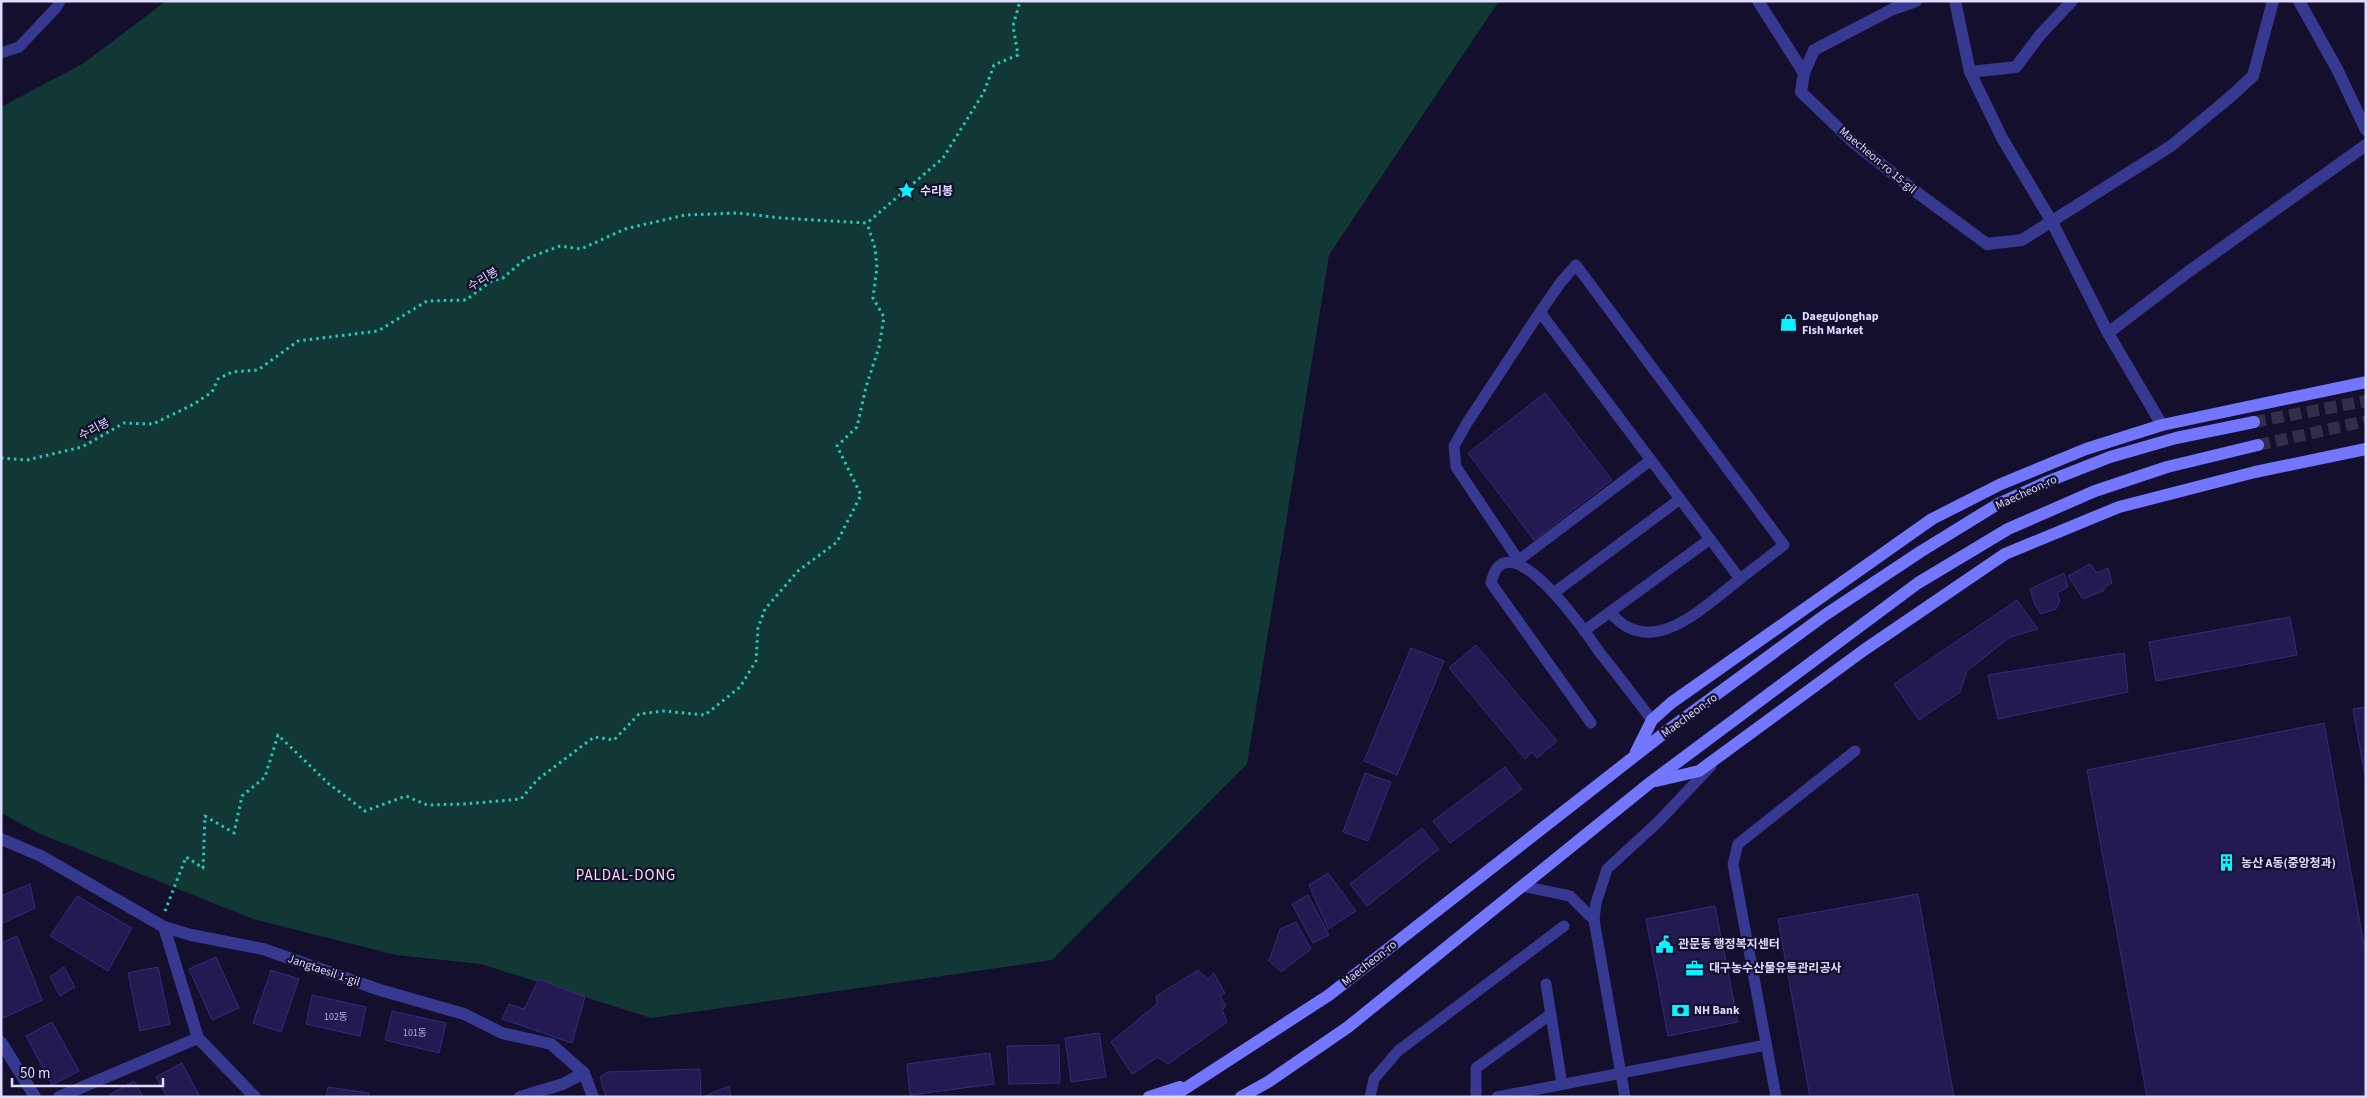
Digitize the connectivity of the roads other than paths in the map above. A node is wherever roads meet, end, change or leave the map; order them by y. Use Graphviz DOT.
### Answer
graph roads {
  1 [pos="60,1"];
  2 [pos="1758,1"];
  3 [pos="1916,1"];
  4 [pos="1955,1"];
  5 [pos="2072,1"];
  6 [pos="2273,1"];
  7 [pos="2299,1"];
  8 [pos="1,53"];
  9 [pos="1970,72"];
  10 [pos="1804,73"];
  11 [pos="2366,130"];
  12 [pos="2366,145"];
  13 [pos="2052,222"];
  14 [pos="1540,312"];
  15 [pos="2108,333"];
  16 [pos="2366,382"];
  17 [pos="2254,422"];
  18 [pos="2162,425"];
  19 [pos="2258,445"];
  20 [pos="2366,449"];
  21 [pos="1650,460"];
  22 [pos="1680,500"];
  23 [pos="1710,539"];
  24 [pos="1521,564"];
  25 [pos="1740,579"];
  26 [pos="1555,592"];
  27 [pos="1610,612"];
  28 [pos="1584,631"];
  29 [pos="1652,720"];
  30 [pos="1591,723"];
  31 [pos="1855,751"];
  32 [pos="1725,752"];
  33 [pos="1633,756"];
  34 [pos="1651,782"];
  35 [pos="1,839"];
  36 [pos="1522,886"];
  37 [pos="1594,920"];
  38 [pos="160,925"];
  39 [pos="1564,926"];
  40 [pos="1546,984"];
  41 [pos="1551,1014"];
  42 [pos="198,1038"];
  43 [pos="1,1042"];
  44 [pos="1766,1045"];
  45 [pos="584,1073"];
  46 [pos="1621,1073"];
  47 [pos="1201,1080"];
  48 [pos="1268,1082"];
  49 [pos="1562,1084"];
  50 [pos="35,1097"];
  51 [pos="58,1097"];
  52 [pos="255,1097"];
  53 [pos="520,1097"];
  54 [pos="594,1097"];
  55 [pos="1149,1097"];
  56 [pos="1172,1097"];
  57 [pos="1241,1097"];
  58 [pos="1254,1097"];
  59 [pos="1370,1097"];
  60 [pos="1476,1097"];
  61 [pos="1496,1097"];
  62 [pos="1625,1097"];
  63 [pos="1776,1097"];
  1 -- 8 [label="lane"];
  2 -- 10 [label="street, Maecheon-ro 15-gil"];
  3 -- 10 [label="street"];
  4 -- 9 [label="street"];
  5 -- 9 [label="street"];
  6 -- 13 [label="street, Maecheon-ro 15-gil"];
  7 -- 11 [label="street"];
  9 -- 13 [label="street"];
  10 -- 13 [label="street, Maecheon-ro 15-gil"];
  12 -- 15 [label="street"];
  13 -- 15 [label="street"];
  14 -- 21 [label="lane"];
  14 -- 24 [label="lane"];
  14 -- 25 [label="lane"];
  15 -- 18 [label="street"];
  16 -- 18 [label="main road"];
  17 -- 33 [label="main road, Maecheon-ro"];
  18 -- 29 [label="main road"];
  19 -- 34 [label="main road, Maecheon-ro"];
  20 -- 32 [label="main road"];
  21 -- 22 [label="lane"];
  21 -- 24 [label="lane"];
  22 -- 23 [label="lane"];
  22 -- 26 [label="lane"];
  23 -- 25 [label="lane"];
  23 -- 27 [label="lane"];
  24 -- 26 [label="lane"];
  24 -- 30 [label="lane"];
  25 -- 27 [label="lane"];
  26 -- 28 [label="lane"];
  27 -- 28 [label="lane"];
  28 -- 29 [label="lane"];
  29 -- 33 [label="main road"];
  31 -- 44 [label="lane"];
  32 -- 34 [label="main road"];
  32 -- 37 [label="lane"];
  33 -- 47 [label="main road, Maecheon-ro"];
  34 -- 36 [label="main road, Maecheon-ro"];
  35 -- 38 [label="street, Jangtaesil 1-gil"];
  36 -- 37 [label="lane"];
  36 -- 48 [label="main road, Maecheon-ro"];
  37 -- 46 [label="lane"];
  38 -- 42 [label="street"];
  38 -- 45 [label="street, Jangtaesil 1-gil"];
  39 -- 59 [label="lane"];
  40 -- 41 [label="lane"];
  41 -- 49 [label="lane"];
  41 -- 60 [label="lane"];
  42 -- 51 [label="street"];
  42 -- 52 [label="street"];
  43 -- 50 [label="street"];
  44 -- 46 [label="lane"];
  44 -- 63 [label="lane"];
  45 -- 53 [label="street"];
  45 -- 54 [label="street"];
  46 -- 49 [label="lane"];
  46 -- 62 [label="lane"];
  47 -- 55 [label="main road"];
  47 -- 56 [label="main road, Maecheon-ro"];
  48 -- 57 [label="main road, Maecheon-ro"];
  48 -- 58 [label="main road"];
  49 -- 61 [label="lane"];
}
